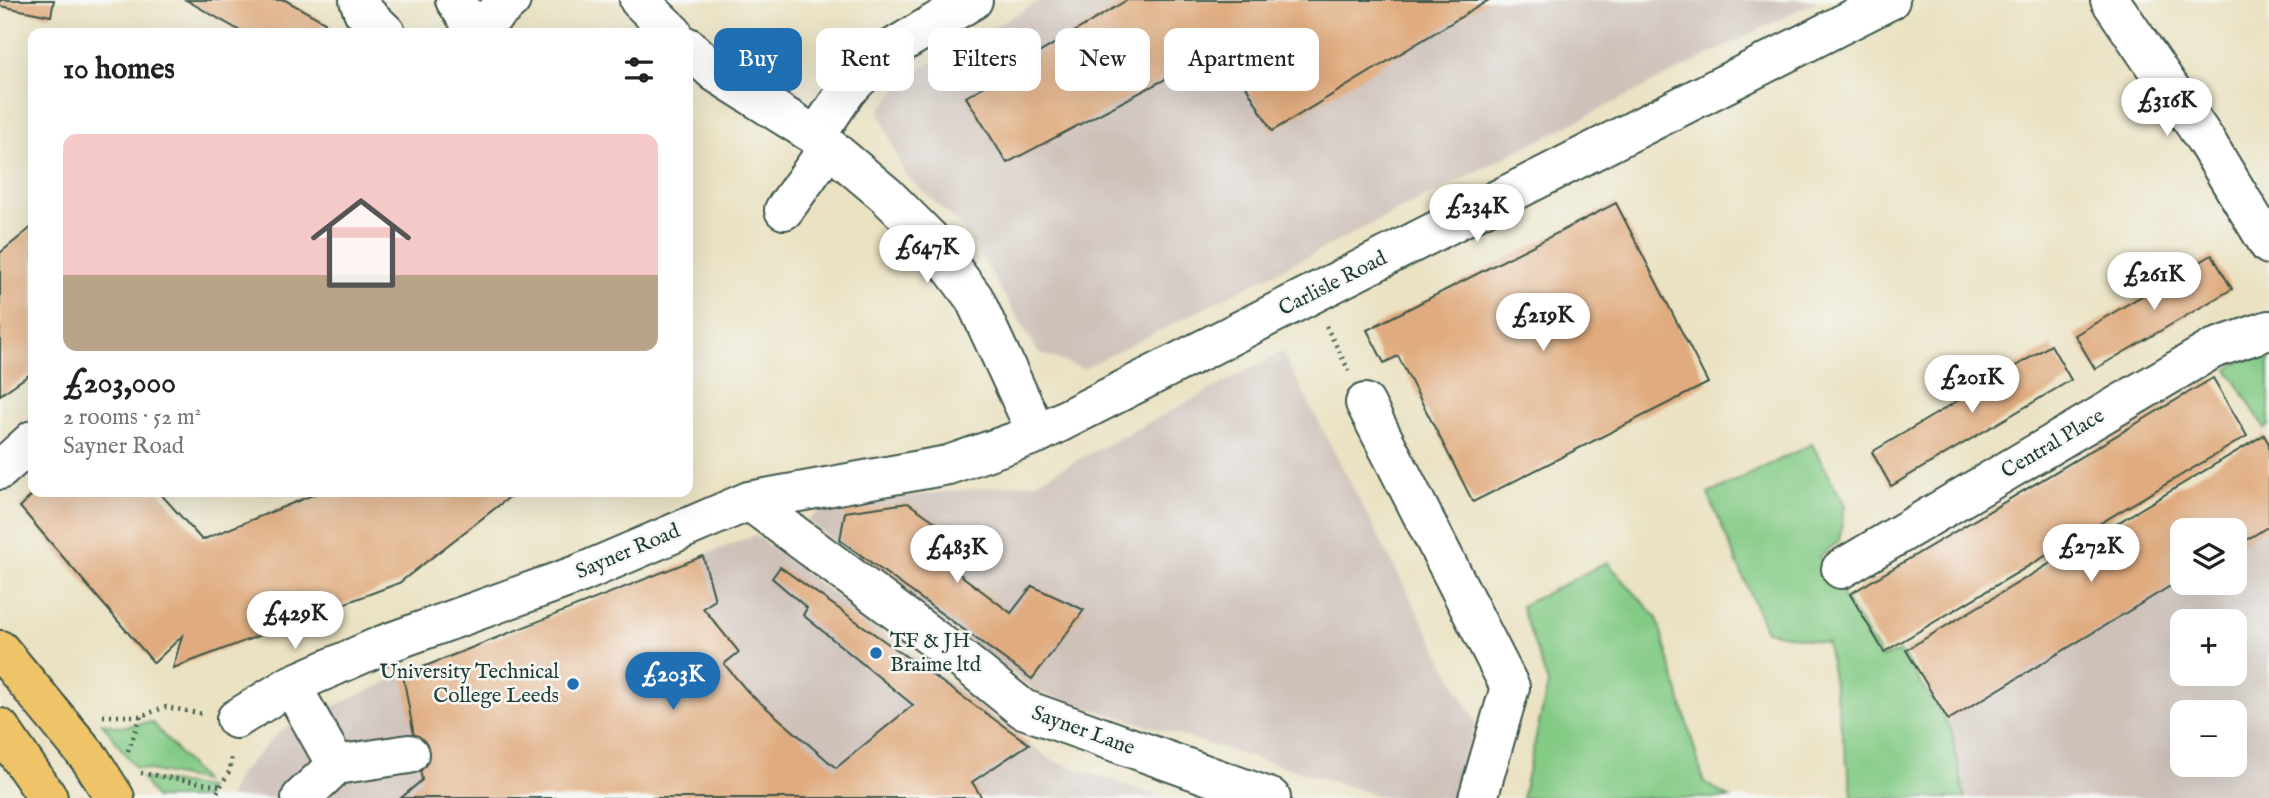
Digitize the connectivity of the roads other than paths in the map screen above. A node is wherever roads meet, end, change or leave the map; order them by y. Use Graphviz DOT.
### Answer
graph roads {
  1 [pos="359,0"];
  2 [pos="455,0"];
  3 [pos="511,0"];
  4 [pos="639,0"];
  5 [pos="973,0"];
  6 [pos="1890,0"];
  7 [pos="2110,0"];
  8 [pos="381,28"];
  9 [pos="472,28"];
  10 [pos="480,28"];
  11 [pos="668,28"];
  12 [pos="693,52"];
  13 [pos="823,141"];
  14 [pos="784,210"];
  15 [pos="2269,245"];
  16 [pos="2269,330"];
  17 [pos="1365,403"];
  18 [pos="1037,434"];
  19 [pos="28,445"];
  20 [pos="0,471"];
  21 [pos="749,501"];
  22 [pos="1841,569"];
  23 [pos="0,650"];
  24 [pos="291,685"];
  25 [pos="236,719"];
  26 [pos="9,741"];
  27 [pos="409,754"];
  28 [pos="336,765"];
  29 [pos="122,785"];
  30 [pos="18,798"];
  31 [pos="48,798"];
  32 [pos="301,798"];
  33 [pos="1270,798"];
  34 [pos="1478,798"];
  1 -- 8 [label="street"];
  2 -- 9 [label="street"];
  3 -- 10 [label="street"];
  4 -- 11 [label="street"];
  5 -- 13 [label="street"];
  6 -- 18 [label="street, Carlisle Road"];
  7 -- 15 [label="street"];
  12 -- 13 [label="street"];
  13 -- 14 [label="street"];
  13 -- 18 [label="street"];
  16 -- 22 [label="street, Central Place"];
  17 -- 34 [label="street"];
  18 -- 21 [label="street, Sayner Road"];
  19 -- 20 [label="street"];
  21 -- 24 [label="street, Sayner Road"];
  21 -- 33 [label="street, Sayner Lane"];
  23 -- 29 [label="main road"];
  24 -- 25 [label="street, Sayner Road"];
  24 -- 28 [label="street"];
  26 -- 30 [label="main road"];
  26 -- 31 [label="main road"];
  27 -- 28 [label="street"];
  28 -- 32 [label="street"];
}
